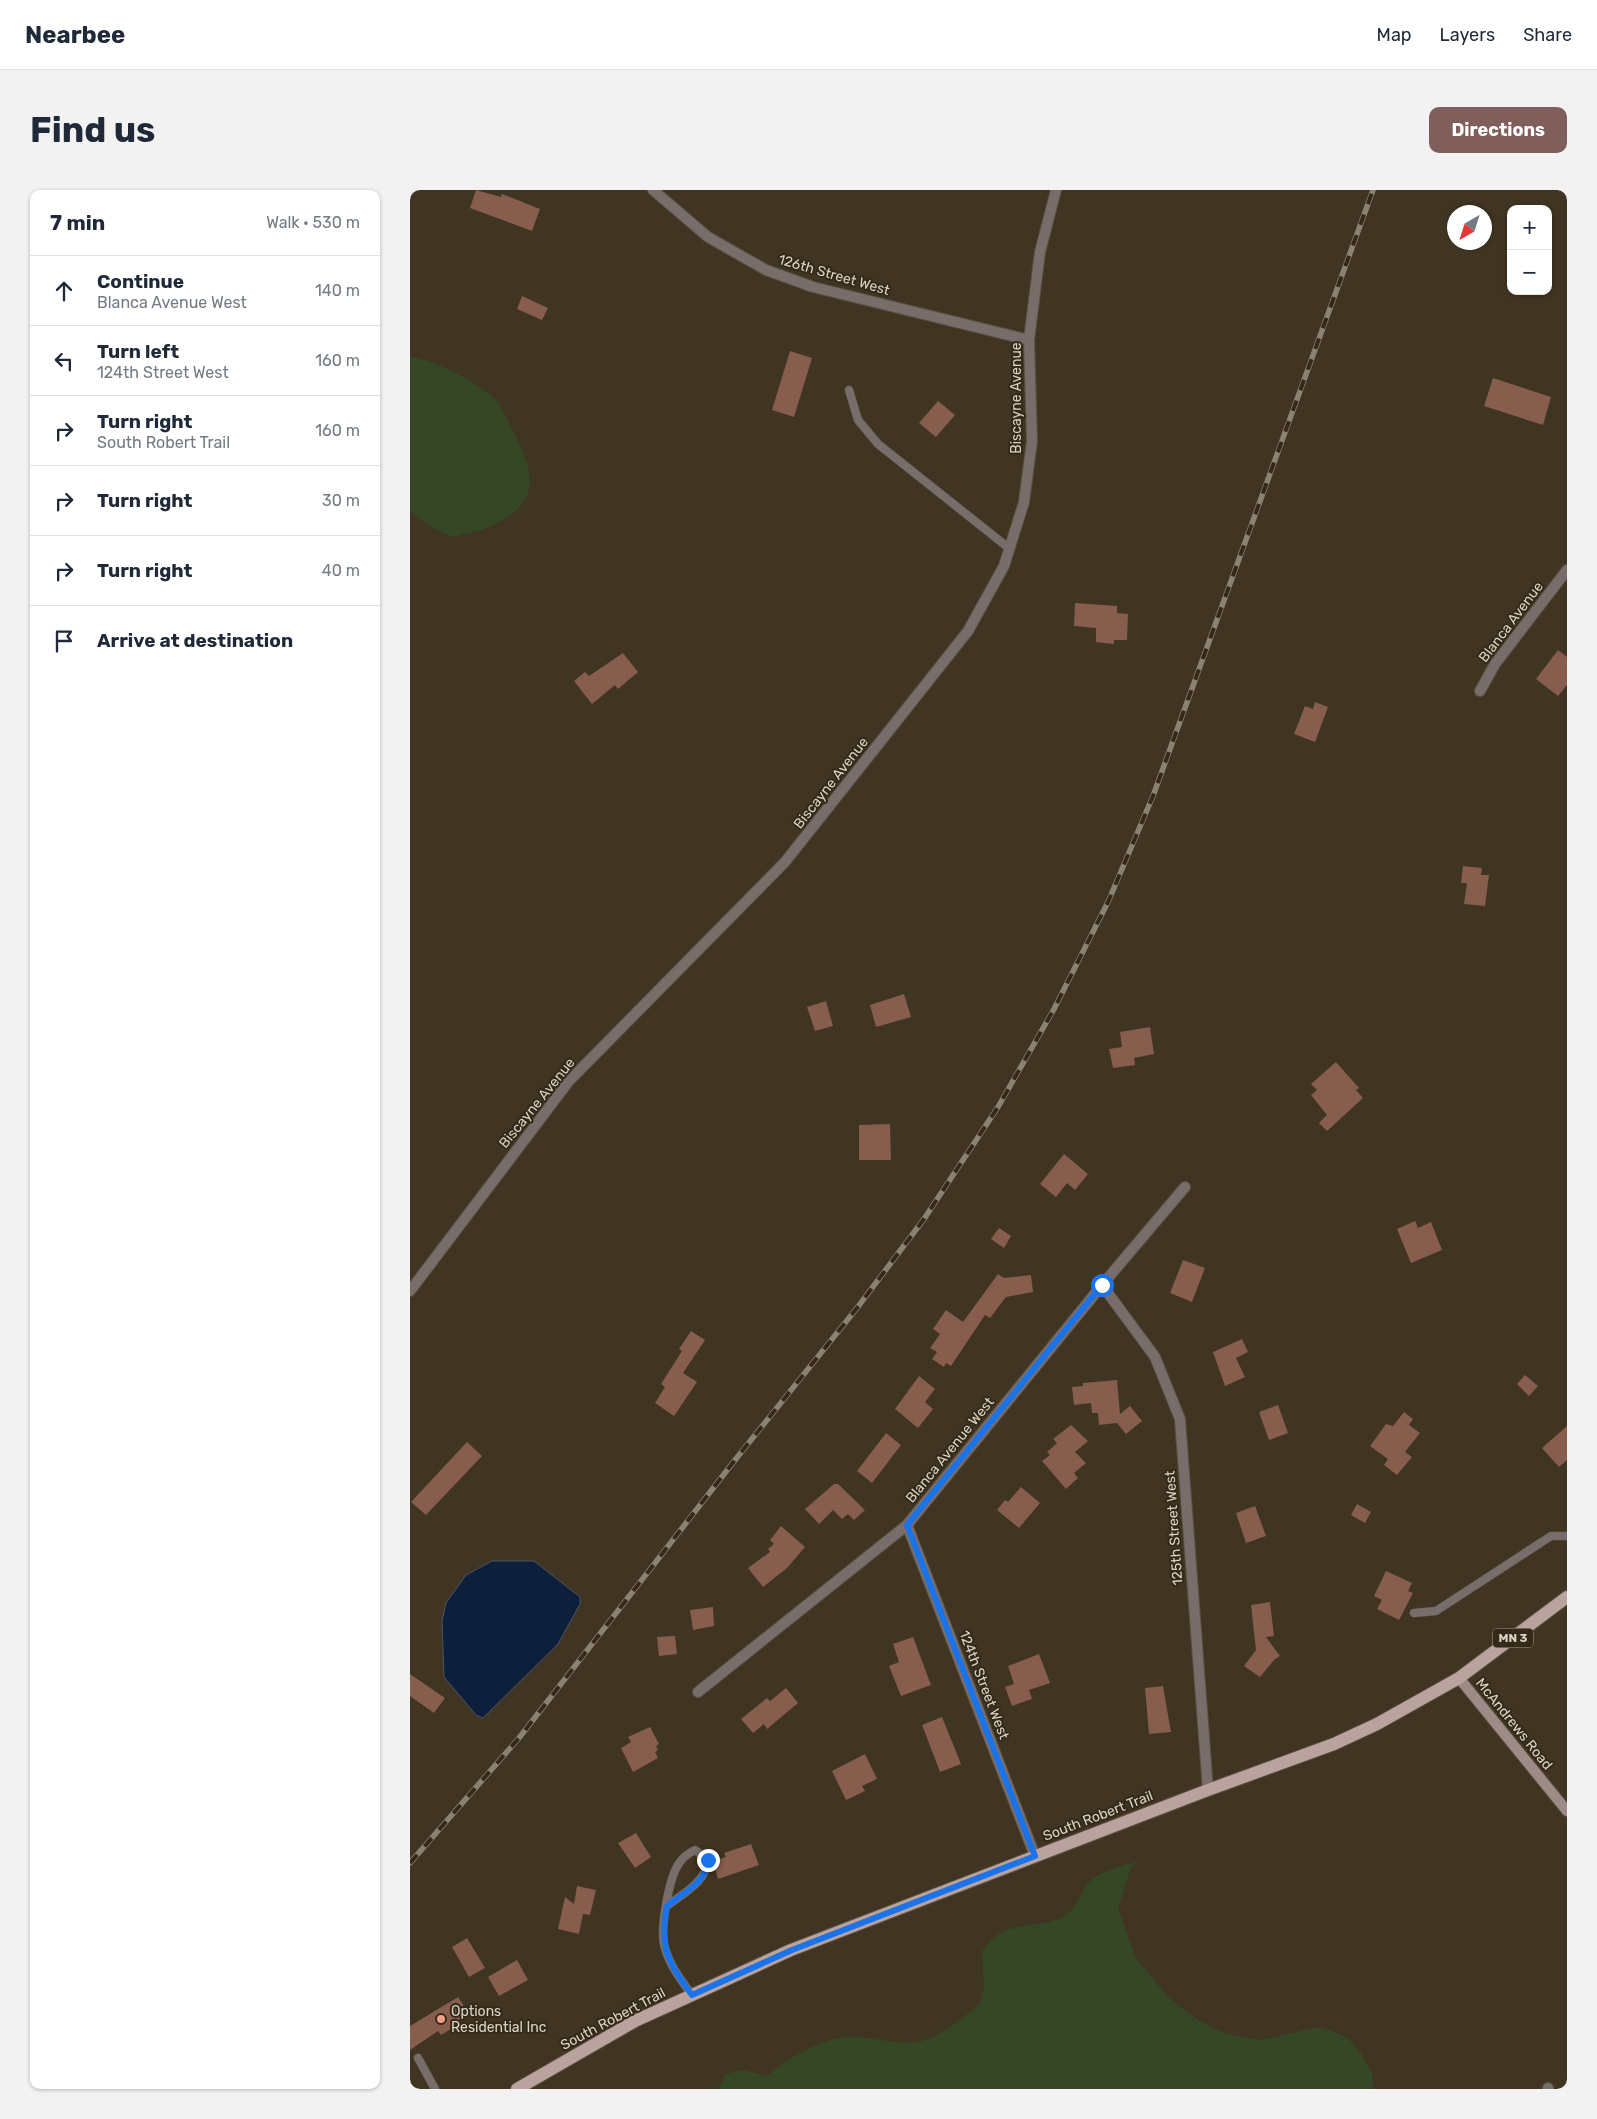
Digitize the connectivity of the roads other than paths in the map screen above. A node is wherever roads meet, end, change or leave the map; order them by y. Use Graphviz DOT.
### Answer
graph roads {
  1 [pos="653,190"];
  2 [pos="1056,190"];
  3 [pos="1029,340"];
  4 [pos="848,390"];
  5 [pos="1010,549"];
  6 [pos="1567,570"];
  7 [pos="1480,691"];
  8 [pos="1185,1187"];
  9 [pos="1102,1285"];
  10 [pos="410,1291"];
  11 [pos="907,1525"];
  12 [pos="1567,1536"];
  13 [pos="1567,1597"];
  14 [pos="1414,1613"];
  15 [pos="1459,1678"];
  16 [pos="698,1692"];
  17 [pos="1208,1790"];
  18 [pos="1567,1810"];
  19 [pos="1035,1856"];
  20 [pos="667,1906"];
  21 [pos="692,1995"];
  22 [pos="418,2058"];
  23 [pos="435,2089"];
  24 [pos="517,2089"];
  1 -- 3 [label="street, 126th Street West"];
  2 -- 3 [label="street, Biscayne Avenue"];
  3 -- 5 [label="street, Biscayne Avenue"];
  4 -- 5 [label="lane"];
  5 -- 10 [label="street, Biscayne Avenue"];
  6 -- 7 [label="street, Blanca Avenue"];
  8 -- 9 [label="street, Blanca Avenue West"];
  9 -- 11 [label="street, Blanca Avenue West"];
  9 -- 17 [label="street, 125th Street West"];
  11 -- 16 [label="street, Blanca Avenue West"];
  11 -- 19 [label="street, 124th Street West"];
  12 -- 14 [label="lane"];
  13 -- 15 [label="main road, South Robert Trail / MN 3"];
  15 -- 17 [label="main road, South Robert Trail / MN 3"];
  15 -- 18 [label="main road, McAndrews Road"];
  17 -- 19 [label="main road, South Robert Trail / MN 3"];
  19 -- 21 [label="main road, South Robert Trail / MN 3"];
  20 -- 20 [label="lane"];
  20 -- 21 [label="lane"];
  21 -- 24 [label="main road, South Robert Trail / MN 3"];
  22 -- 23 [label="lane"];
}
